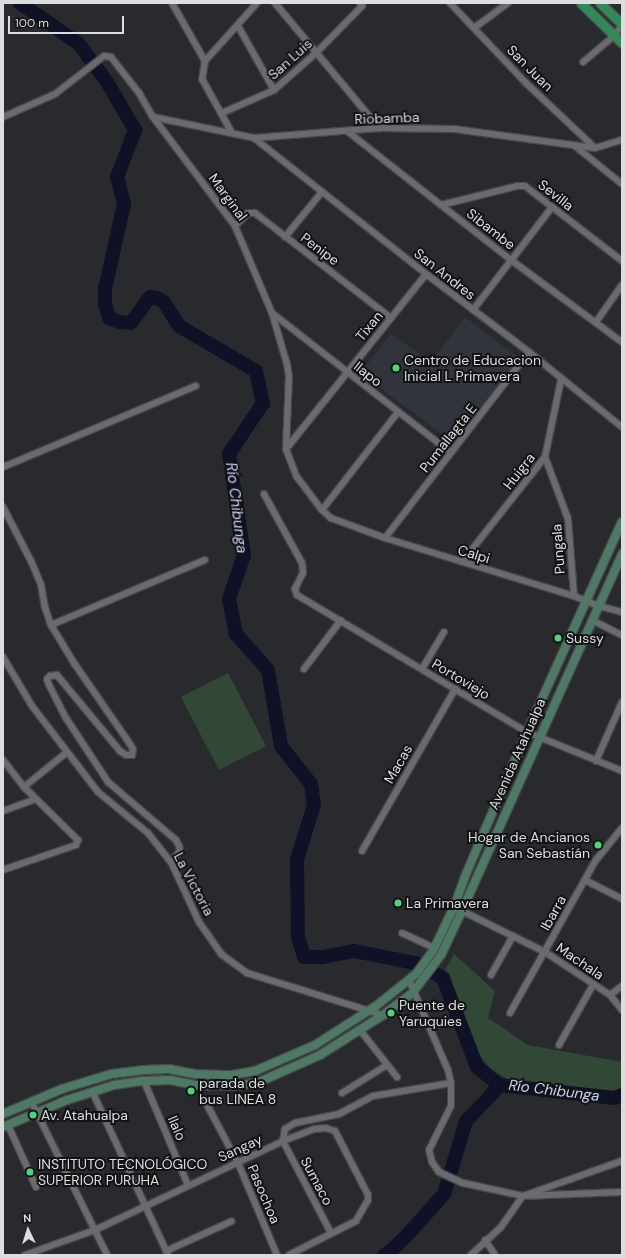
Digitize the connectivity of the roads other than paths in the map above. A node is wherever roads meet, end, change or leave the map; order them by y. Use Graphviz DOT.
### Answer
graph roads {
  1 [pos="257,3"];
  2 [pos="275,3"];
  3 [pos="450,3"];
  4 [pos="508,3"];
  5 [pos="580,3"];
  6 [pos="600,3"];
  7 [pos="173,4"];
  8 [pos="361,4"];
  9 [pos="622,25"];
  10 [pos="238,26"];
  11 [pos="474,28"];
  12 [pos="614,36"];
  13 [pos="622,43"];
  14 [pos="316,53"];
  15 [pos="205,61"];
  16 [pos="583,62"];
  17 [pos="274,90"];
  18 [pos="222,113"];
  19 [pos="3,117"];
  20 [pos="153,117"];
  21 [pos="379,128"];
  22 [pos="347,131"];
  23 [pos="232,134"];
  24 [pos="254,138"];
  25 [pos="622,140"];
  26 [pos="574,145"];
  27 [pos="594,148"];
  28 [pos="622,184"];
  29 [pos="322,192"];
  30 [pos="441,205"];
  31 [pos="552,207"];
  32 [pos="235,226"];
  33 [pos="285,237"];
  34 [pos="511,260"];
  35 [pos="622,261"];
  36 [pos="426,274"];
  37 [pos="622,285"];
  38 [pos="473,310"];
  39 [pos="272,313"];
  40 [pos="391,318"];
  41 [pos="596,322"];
  42 [pos="622,342"];
  43 [pos="529,352"];
  44 [pos="347,373"];
  45 [pos="561,380"];
  46 [pos="196,386"];
  47 [pos="398,412"];
  48 [pos="622,427"];
  49 [pos="286,449"];
  50 [pos="451,453"];
  51 [pos="545,457"];
  52 [pos="3,467"];
  53 [pos="264,494"];
  54 [pos="3,507"];
  55 [pos="322,510"];
  56 [pos="622,522"];
  57 [pos="385,538"];
  58 [pos="622,554"];
  59 [pos="205,560"];
  60 [pos="462,562"];
  61 [pos="574,596"];
  62 [pos="586,602"];
  63 [pos="599,606"];
  64 [pos="622,612"];
  65 [pos="341,620"];
  66 [pos="592,620"];
  67 [pos="51,625"];
  68 [pos="444,632"];
  69 [pos="622,634"];
  70 [pos="3,657"];
  71 [pos="304,668"];
  72 [pos="422,669"];
  73 [pos="456,689"];
  74 [pos="621,706"];
  75 [pos="526,732"];
  76 [pos="539,738"];
  77 [pos="67,752"];
  78 [pos="3,760"];
  79 [pos="596,761"];
  80 [pos="622,772"];
  81 [pos="24,787"];
  82 [pos="36,799"];
  83 [pos="3,811"];
  84 [pos="622,828"];
  85 [pos="362,851"];
  86 [pos="171,862"];
  87 [pos="3,870"];
  88 [pos="585,880"];
  89 [pos="622,900"];
  90 [pos="458,909"];
  91 [pos="402,932"];
  92 [pos="514,936"];
  93 [pos="436,951"];
  94 [pos="545,952"];
  95 [pos="491,975"];
  96 [pos="409,980"];
  97 [pos="593,985"];
  98 [pos="622,986"];
  99 [pos="413,992"];
  100 [pos="610,995"];
  101 [pos="622,1010"];
  102 [pos="368,1011"];
  103 [pos="510,1013"];
  104 [pos="382,1015"];
  105 [pos="360,1030"];
  106 [pos="559,1045"];
  107 [pos="387,1065"];
  108 [pos="397,1077"];
  109 [pos="144,1081"];
  110 [pos="451,1083"];
  111 [pos="92,1091"];
  112 [pos="342,1093"];
  113 [pos="205,1101"];
  114 [pos="32,1103"];
  115 [pos="37,1113"];
  116 [pos="3,1114"];
  117 [pos="6,1126"];
  118 [pos="283,1141"];
  119 [pos="622,1161"];
  120 [pos="238,1163"];
  121 [pos="188,1185"];
  122 [pos="36,1187"];
  123 [pos="622,1192"];
  124 [pos="523,1196"];
  125 [pos="146,1206"];
  126 [pos="232,1221"];
  127 [pos="95,1230"];
  128 [pos="330,1233"];
  129 [pos="485,1240"];
  130 [pos="167,1253"];
  131 [pos="25,1255"];
  132 [pos="106,1255"];
  133 [pos="278,1255"];
  134 [pos="289,1255"];
  135 [pos="471,1255"];
  136 [pos="495,1255"];
  1 -- 10 [label="street"];
  2 -- 14 [label="street"];
  3 -- 11 [label="street, San Juan"];
  4 -- 11 [label="street"];
  5 -- 12 [label="main road"];
  6 -- 9 [label="main road"];
  7 -- 15 [label="street"];
  8 -- 14 [label="street, San Luis"];
  9 -- 12 [label="street"];
  10 -- 15 [label="street"];
  10 -- 17 [label="street"];
  11 -- 27 [label="street, San Juan"];
  12 -- 13 [label="main road"];
  12 -- 16 [label="street"];
  14 -- 17 [label="street, San Luis"];
  14 -- 21 [label="street"];
  15 -- 18 [label="street"];
  17 -- 18 [label="street, San Luis"];
  18 -- 23 [label="street"];
  19 -- 20 [label="street, Marginal"];
  20 -- 23 [label="street, Riobamba"];
  20 -- 32 [label="street, Marginal"];
  21 -- 22 [label="street, Riobamba"];
  21 -- 26 [label="street, Riobamba"];
  22 -- 24 [label="street, Riobamba"];
  22 -- 30 [label="street, Sibambe"];
  23 -- 24 [label="street, Riobamba"];
  24 -- 29 [label="street, San Andres"];
  25 -- 27 [label="street, Riobamba"];
  26 -- 27 [label="street, Riobamba"];
  26 -- 28 [label="street"];
  29 -- 33 [label="street"];
  29 -- 36 [label="street, San Andres"];
  30 -- 31 [label="street, Sevilla"];
  30 -- 34 [label="street, Sibambe"];
  31 -- 34 [label="street"];
  31 -- 35 [label="street, Sevilla"];
  32 -- 33 [label="street, Penipe"];
  32 -- 39 [label="street, Marginal"];
  33 -- 40 [label="street, Penipe"];
  34 -- 38 [label="street"];
  34 -- 41 [label="street, Sibambe"];
  36 -- 38 [label="street, San Andres"];
  36 -- 40 [label="street, Tixan"];
  37 -- 41 [label="street"];
  38 -- 43 [label="street, San Andres"];
  39 -- 44 [label="street, Ilapo"];
  39 -- 49 [label="street, Marginal"];
  40 -- 44 [label="street, Tixan"];
  41 -- 42 [label="street, Sibambe"];
  43 -- 45 [label="street, San Andres"];
  43 -- 50 [label="street, Pumallagta E"];
  44 -- 47 [label="street, Ilapo"];
  44 -- 49 [label="street, Tixan"];
  45 -- 48 [label="street, San Andres"];
  45 -- 51 [label="street, Huigra"];
  46 -- 52 [label="street"];
  47 -- 50 [label="street, Ilapo"];
  47 -- 55 [label="street"];
  49 -- 55 [label="street, Marginal"];
  50 -- 57 [label="street, Pumallagta E"];
  51 -- 60 [label="street, Huigra"];
  51 -- 61 [label="street, Pungala"];
  53 -- 65 [label="street, Portoviejo"];
  54 -- 67 [label="street"];
  55 -- 57 [label="street, Calpi"];
  56 -- 62 [label="main road, Avenida Atahualpa"];
  57 -- 60 [label="street, Calpi"];
  58 -- 63 [label="main road, Avenida Atahualpa"];
  59 -- 67 [label="street"];
  60 -- 61 [label="street, Calpi"];
  61 -- 62 [label="street, Calpi"];
  62 -- 63 [label="street, Calpi"];
  62 -- 75 [label="main road, Avenida Atahualpa"];
  63 -- 64 [label="street, Calpi"];
  63 -- 66 [label="main road, Avenida Atahualpa"];
  65 -- 71 [label="street"];
  65 -- 72 [label="street, Portoviejo"];
  66 -- 69 [label="street"];
  66 -- 76 [label="main road, Avenida Atahualpa"];
  67 -- 86 [label="street"];
  68 -- 72 [label="street"];
  70 -- 77 [label="street, La Victoria"];
  72 -- 73 [label="street, Portoviejo"];
  73 -- 75 [label="street, Portoviejo"];
  73 -- 85 [label="street, Macas"];
  74 -- 79 [label="street"];
  75 -- 76 [label="street, Portoviejo"];
  75 -- 90 [label="main road, Avenida Atahualpa"];
  76 -- 79 [label="street, Portoviejo"];
  76 -- 90 [label="main road, Avenida Atahualpa"];
  77 -- 81 [label="street"];
  77 -- 86 [label="street, La Victoria"];
  78 -- 81 [label="street"];
  79 -- 80 [label="street, Portoviejo"];
  81 -- 82 [label="street"];
  82 -- 83 [label="street"];
  82 -- 87 [label="street"];
  84 -- 88 [label="street, Ibarra"];
  86 -- 102 [label="street, La Victoria"];
  88 -- 89 [label="street"];
  88 -- 94 [label="street, Ibarra"];
  90 -- 92 [label="street, Machala"];
  90 -- 93 [label="main road, Avenida Atahualpa"];
  91 -- 93 [label="street"];
  92 -- 94 [label="street, Machala"];
  92 -- 95 [label="street"];
  93 -- 96 [label="main road"];
  93 -- 99 [label="main road, Avenida Atahualpa"];
  94 -- 97 [label="street, Machala"];
  94 -- 103 [label="street, Ibarra"];
  96 -- 99 [label="street"];
  96 -- 102 [label="main road"];
  97 -- 100 [label="street, Machala"];
  97 -- 106 [label="street"];
  98 -- 100 [label="street"];
  99 -- 104 [label="main road, Avenida Atahualpa"];
  99 -- 110 [label="street"];
  100 -- 101 [label="street, Machala"];
  102 -- 104 [label="street, La Victoria"];
  102 -- 114 [label="main road"];
  104 -- 105 [label="main road, Avenida Atahualpa"];
  105 -- 107 [label="street"];
  105 -- 109 [label="main road, Avenida Atahualpa"];
  107 -- 108 [label="street"];
  107 -- 112 [label="street"];
  109 -- 111 [label="main road, Avenida Atahualpa"];
  109 -- 121 [label="street, Ilalo"];
  110 -- 118 [label="street"];
  110 -- 124 [label="street"];
  111 -- 115 [label="main road, Avenida Atahualpa"];
  111 -- 125 [label="street"];
  113 -- 120 [label="street, Pasochoa"];
  114 -- 115 [label="street"];
  114 -- 116 [label="main road"];
  115 -- 117 [label="main road, Avenida Atahualpa"];
  115 -- 127 [label="street"];
  117 -- 122 [label="street"];
  118 -- 120 [label="street, Sangay"];
  118 -- 128 [label="street, Sumaco"];
  118 -- 128 [label="street, Sangay"];
  119 -- 124 [label="street"];
  120 -- 121 [label="street, Sangay"];
  120 -- 133 [label="street, Pasochoa"];
  121 -- 125 [label="street, Sangay"];
  123 -- 124 [label="street"];
  124 -- 129 [label="street"];
  125 -- 127 [label="street, Sangay"];
  125 -- 130 [label="street"];
  126 -- 130 [label="street"];
  127 -- 131 [label="street, Sangay"];
  127 -- 132 [label="street"];
  128 -- 134 [label="street"];
  129 -- 135 [label="street"];
  129 -- 136 [label="street"];
}
